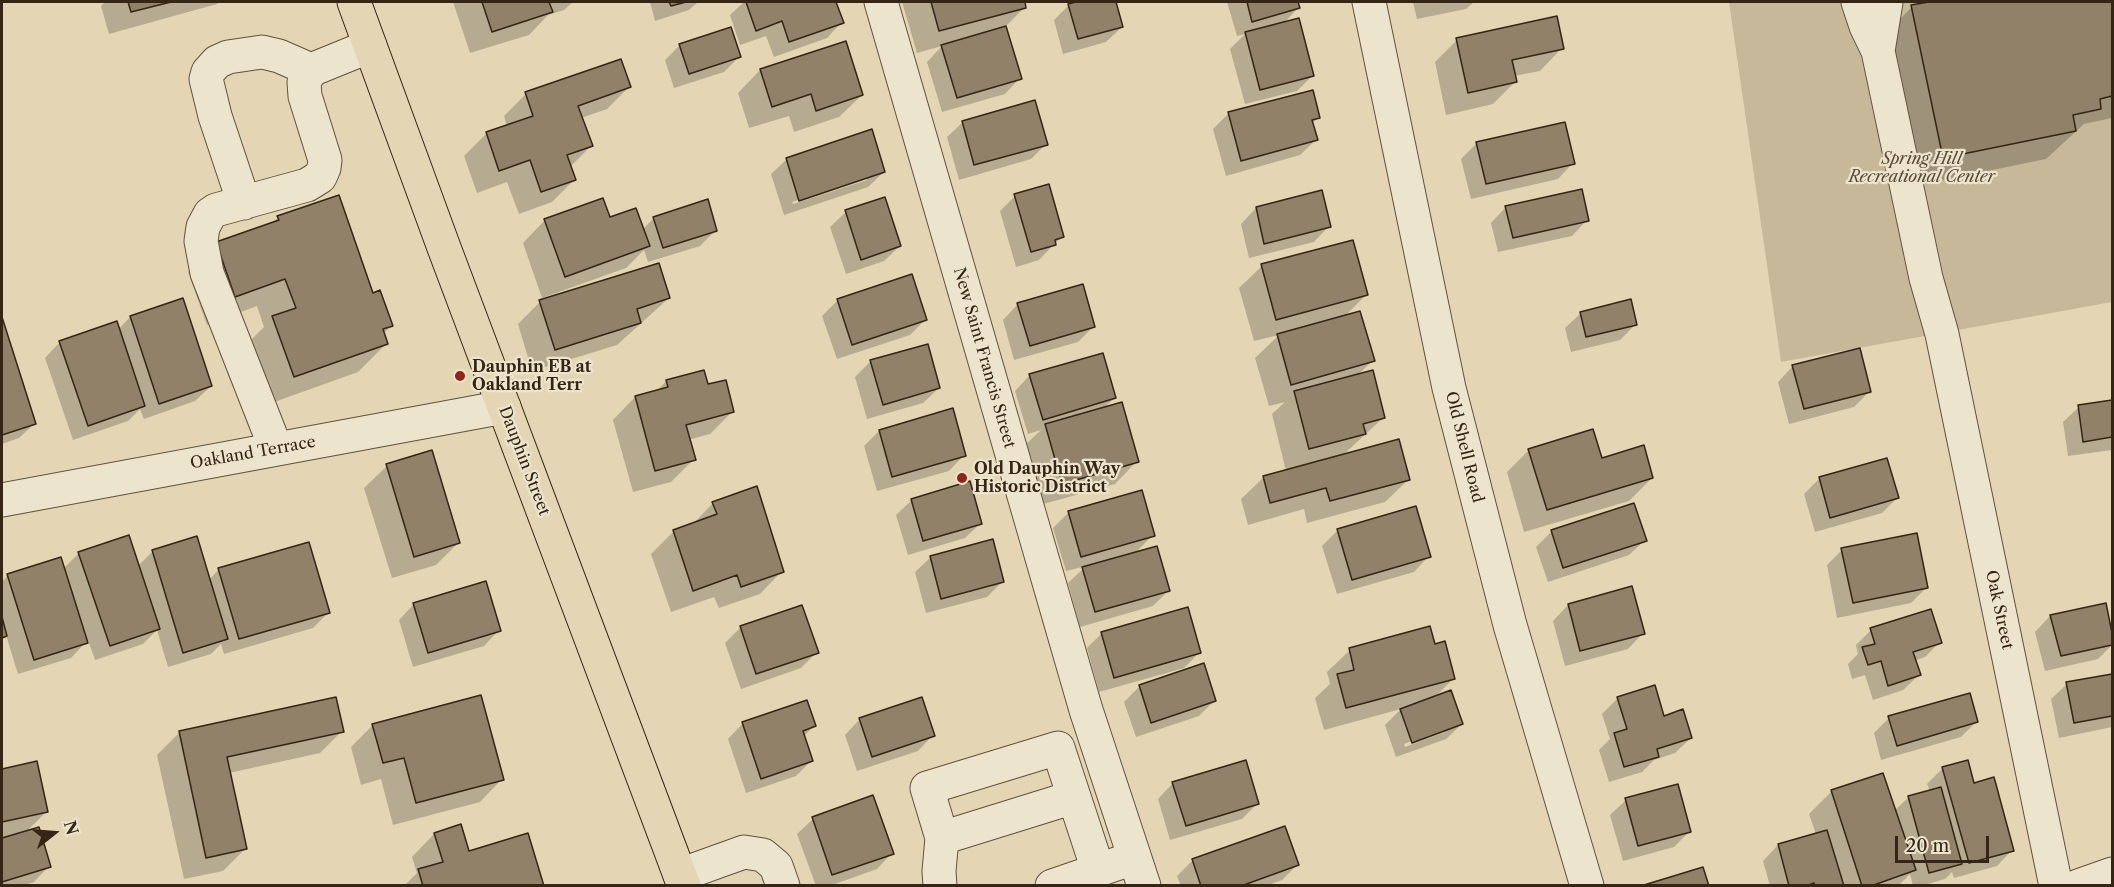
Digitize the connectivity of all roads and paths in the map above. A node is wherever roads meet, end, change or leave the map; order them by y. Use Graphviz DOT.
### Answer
graph roads {
  1 [pos="354,2"];
  2 [pos="881,2"];
  3 [pos="1369,2"];
  4 [pos="1858,2"];
  5 [pos="1886,2"];
  6 [pos="370,46"];
  7 [pos="1878,51"];
  8 [pos="311,70"];
  9 [pos="244,203"];
  10 [pos="504,407"];
  11 [pos="276,449"];
  12 [pos="2,500"];
  13 [pos="1074,797"];
  14 [pos="942,838"];
  15 [pos="1098,870"];
  16 [pos="1139,872"];
  17 [pos="2112,874"];
  18 [pos="682,880"];
  19 [pos="783,885"];
  20 [pos="940,885"];
  21 [pos="1052,885"];
  22 [pos="1587,885"];
  23 [pos="2056,885"];
  24 [pos="2078,885"];
  1 -- 6 [label="main road, Dauphin Street"];
  2 -- 16 [label="street, New Saint Francis Street"];
  3 -- 22 [label="street, Old Shell Road"];
  4 -- 7 [label="street"];
  5 -- 7 [label="street"];
  6 -- 8 [label="street"];
  6 -- 10 [label="main road, Dauphin Street"];
  7 -- 23 [label="street, Oak Street"];
  8 -- 9 [label="street"];
  8 -- 9 [label="street"];
  9 -- 11 [label="street"];
  10 -- 11 [label="street, Oakland Terrace"];
  10 -- 18 [label="main road, Dauphin Street"];
  11 -- 12 [label="street, Oakland Terrace"];
  13 -- 14 [label="street"];
  13 -- 14 [label="street"];
  13 -- 15 [label="street"];
  14 -- 20 [label="street"];
  15 -- 16 [label="street"];
  15 -- 21 [label="street"];
  17 -- 24 [label="street"];
  18 -- 19 [label="street"];
}
